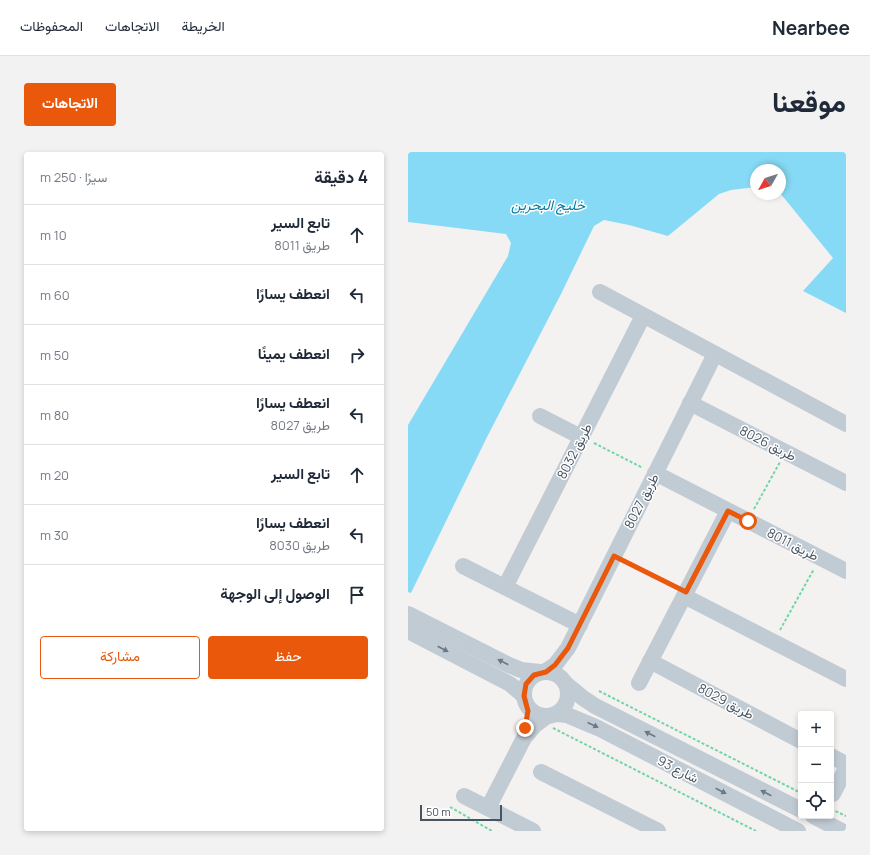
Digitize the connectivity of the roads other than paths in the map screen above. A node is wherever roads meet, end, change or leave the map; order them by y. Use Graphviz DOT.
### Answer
graph roads {
  1 [pos="600,292"];
  2 [pos="643,316"];
  3 [pos="715,354"];
  4 [pos="690,403"];
  5 [pos="540,416"];
  6 [pos="846,424"];
  7 [pos="581,437"];
  8 [pos="655,473"];
  9 [pos="846,483"];
  10 [pos="728,511"];
  11 [pos="463,566"];
  12 [pos="846,571"];
  13 [pos="504,587"];
  14 [pos="685,594"];
  15 [pos="408,614"];
  16 [pos="580,625"];
  17 [pos="408,631"];
  18 [pos="568,648"];
  19 [pos="650,661"];
  20 [pos="543,672"];
  21 [pos="846,679"];
  22 [pos="565,682"];
  23 [pos="639,683"];
  24 [pos="525,699"];
  25 [pos="547,717"];
  26 [pos="524,738"];
  27 [pos="798,738"];
  28 [pos="834,758"];
  29 [pos="846,764"];
  30 [pos="846,768"];
  31 [pos="540,772"];
  32 [pos="464,796"];
  33 [pos="834,796"];
  34 [pos="488,808"];
  35 [pos="798,808"];
  36 [pos="819,819"];
  37 [pos="533,831"];
  38 [pos="658,831"];
  39 [pos="798,831"];
  40 [pos="842,831"];
  1 -- 2 [label="street"];
  2 -- 3 [label="street"];
  2 -- 7 [label="street, طريق 8032"];
  3 -- 4 [label="street, طريق 8027"];
  3 -- 6 [label="street"];
  4 -- 8 [label="street, طريق 8027"];
  4 -- 9 [label="street, طريق 8026"];
  5 -- 7 [label="street"];
  7 -- 13 [label="street, طريق 8032"];
  8 -- 10 [label="street, طريق 8011"];
  8 -- 16 [label="street, طريق 8027"];
  10 -- 12 [label="street, طريق 8011"];
  10 -- 14 [label="street"];
  11 -- 13 [label="street"];
  13 -- 16 [label="street"];
  14 -- 19 [label="street"];
  14 -- 21 [label="street"];
  20 -- 15 [label="street, one-way"];
  16 -- 18 [label="street, طريق 8027"];
  17 -- 24 [label="street, one-way"];
  18 -- 20 [label="street, طريق 8027"];
  18 -- 22 [label="street, طريق 8027"];
  19 -- 23 [label="street"];
  19 -- 27 [label="street, طريق 8029"];
  20 -- 22 [label="street"];
  20 -- 24 [label="street"];
  22 -- 25 [label="street"];
  35 -- 22 [label="street, شارع 93, one-way"];
  24 -- 25 [label="street"];
  24 -- 26 [label="street"];
  25 -- 26 [label="street"];
  25 -- 39 [label="street, شارع 93, one-way"];
  26 -- 34 [label="street"];
  28 -- 29 [label="street"];
  30 -- 33 [label="street"];
  31 -- 38 [label="street"];
  32 -- 34 [label="street"];
  34 -- 37 [label="street"];
  36 -- 40 [label="street"];
}
